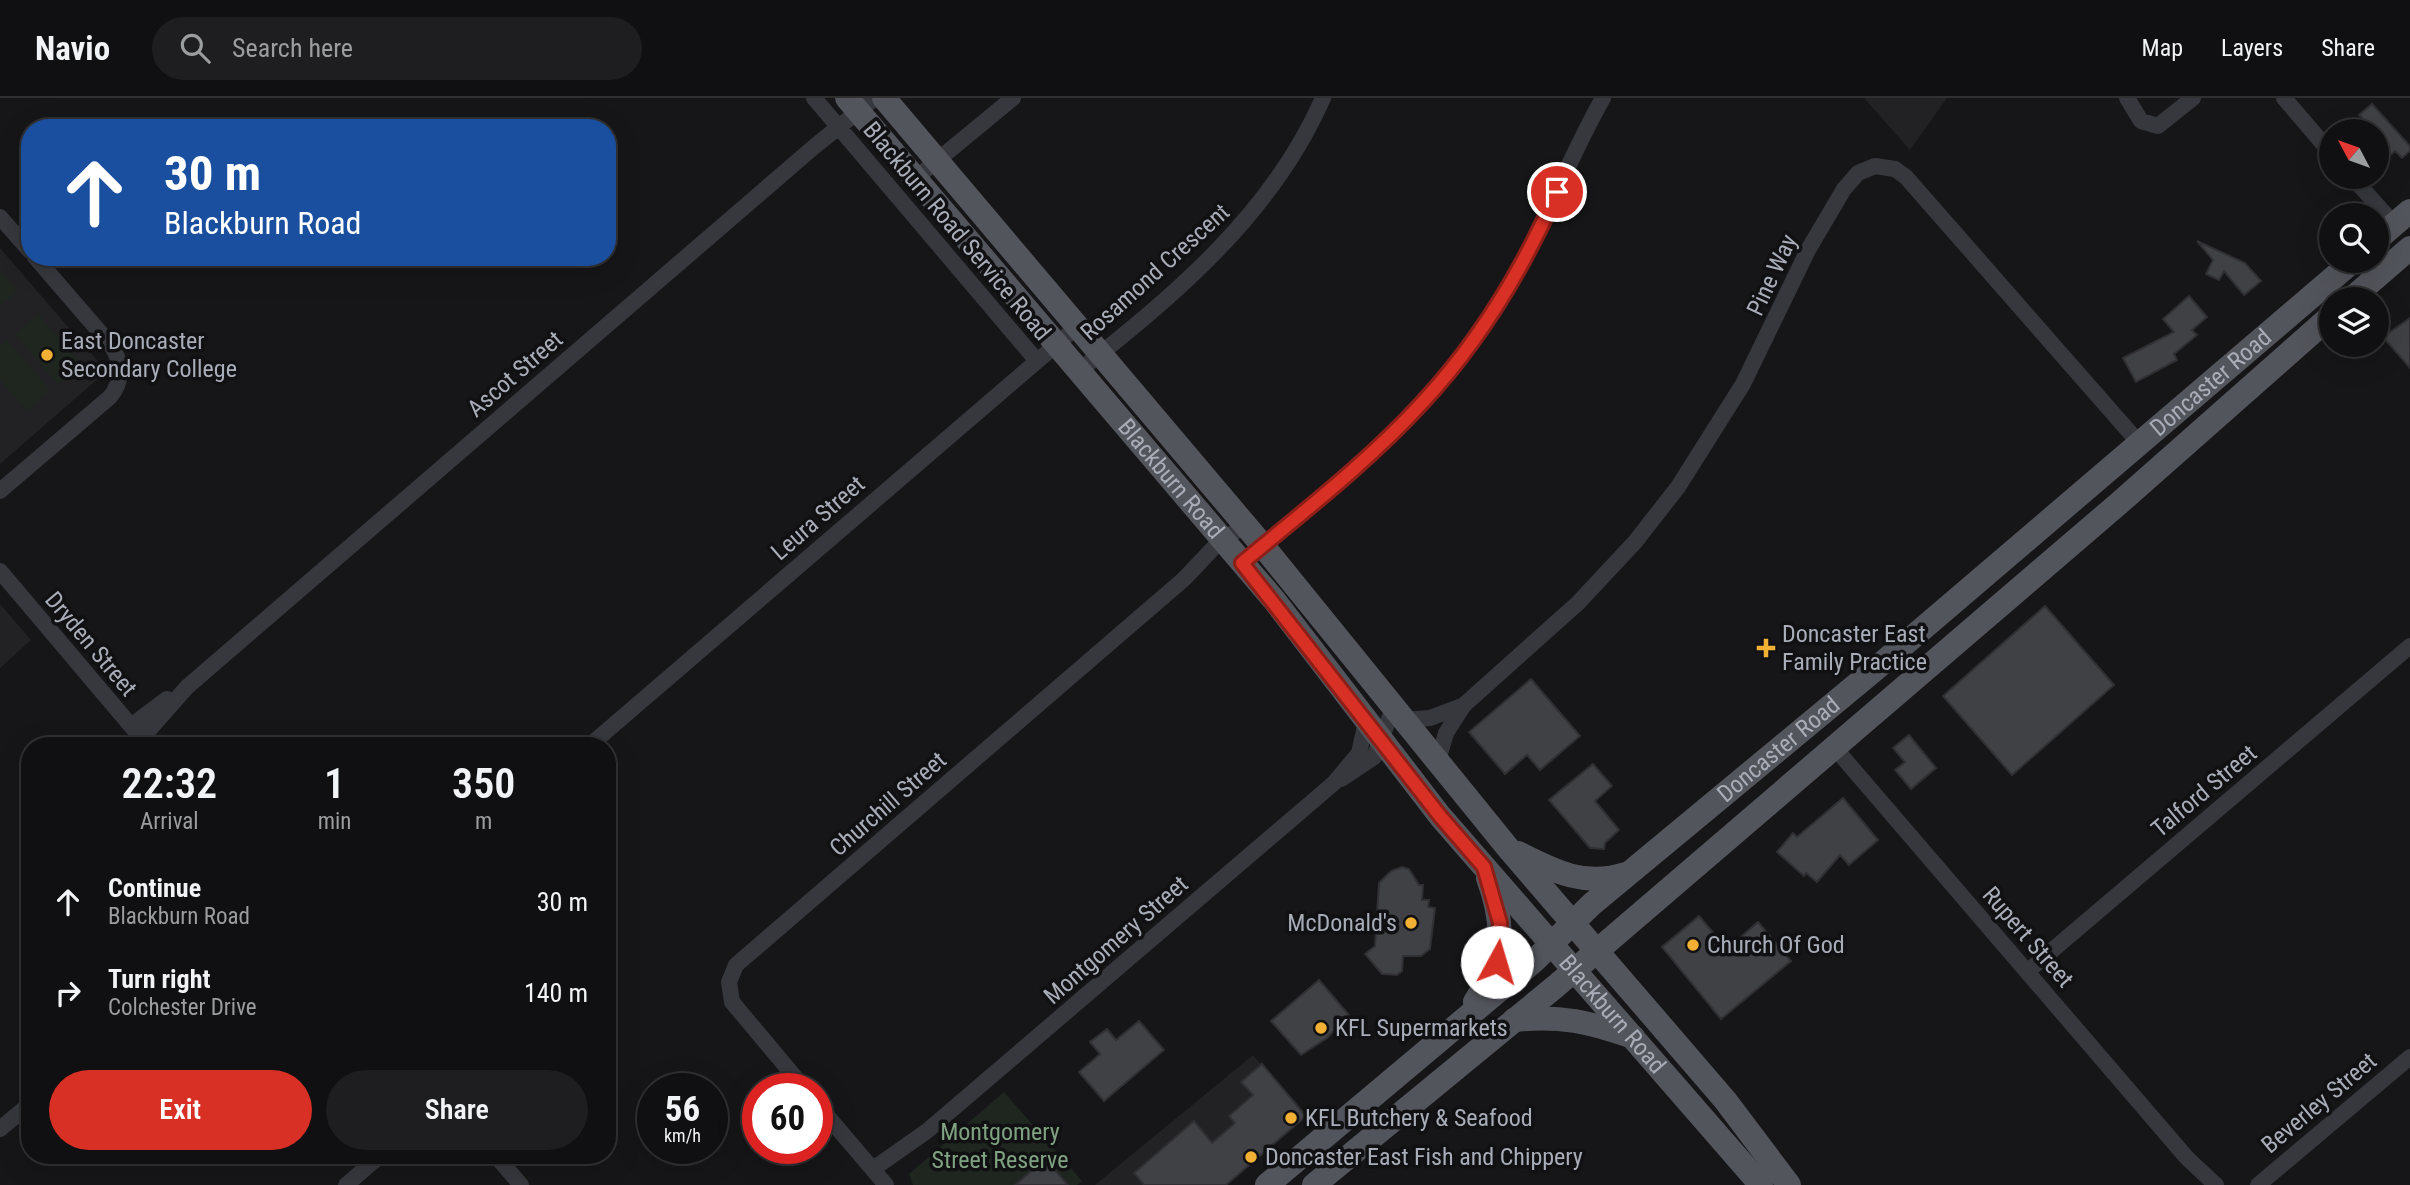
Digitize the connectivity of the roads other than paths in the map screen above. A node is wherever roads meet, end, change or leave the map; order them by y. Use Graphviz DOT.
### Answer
graph roads {
  1 [pos="814,98"];
  2 [pos="884,98"];
  3 [pos="1013,98"];
  4 [pos="1323,98"];
  5 [pos="1603,98"];
  6 [pos="2127,98"];
  7 [pos="2193,98"];
  8 [pos="2284,98"];
  9 [pos="860,103"];
  10 [pos="839,127"];
  11 [pos="2319,139"];
  12 [pos="937,161"];
  13 [pos="916,178"];
  14 [pos="2362,189"];
  15 [pos="0,217"];
  16 [pos="2394,226"];
  17 [pos="21,241"];
  18 [pos="2410,248"];
  19 [pos="43,266"];
  20 [pos="2339,273"];
  21 [pos="2365,287"];
  22 [pos="1078,326"];
  23 [pos="2319,327"];
  24 [pos="1057,344"];
  25 [pos="1101,353"];
  26 [pos="1037,361"];
  27 [pos="1080,370"];
  28 [pos="2140,444"];
  29 [pos="0,491"];
  30 [pos="1247,526"];
  31 [pos="1263,546"];
  32 [pos="1231,550"];
  33 [pos="0,571"];
  34 [pos="2410,646"];
  35 [pos="1464,705"];
  36 [pos="1398,714"];
  37 [pos="1373,731"];
  38 [pos="140,737"];
  39 [pos="599,737"];
  40 [pos="1834,747"];
  41 [pos="1438,761"];
  42 [pos="1334,783"];
  43 [pos="1508,848"];
  44 [pos="1484,867"];
  45 [pos="1628,874"];
  46 [pos="1573,923"];
  47 [pos="1552,945"];
  48 [pos="1597,950"];
  49 [pos="1574,969"];
  50 [pos="2028,971"];
  51 [pos="1464,1020"];
  52 [pos="1514,1020"];
  53 [pos="1633,1037"];
  54 [pos="2410,1057"];
  55 [pos="791,1073"];
  56 [pos="21,1112"];
  57 [pos="833,1123"];
  58 [pos="0,1129"];
  59 [pos="2187,1158"];
  60 [pos="370,1164"];
  61 [pos="503,1164"];
  62 [pos="880,1178"];
  63 [pos="1783,1184"];
  64 [pos="346,1185"];
  65 [pos="521,1185"];
  66 [pos="1267,1185"];
  67 [pos="1314,1185"];
  68 [pos="1761,1185"];
  69 [pos="2204,1185"];
  70 [pos="2216,1185"];
  71 [pos="2258,1185"];
  1 -- 10 [label="street, Blackburn Road Service Road"];
  2 -- 12 [label="main road, Blackburn Road"];
  3 -- 12 [label="street"];
  4 -- 25 [label="street, Rosamond Crescent"];
  5 -- 31 [label="street"];
  6 -- 7 [label="street"];
  8 -- 11 [label="street"];
  9 -- 10 [label="street, Ascot Street"];
  9 -- 13 [label="main road, Blackburn Road"];
  10 -- 26 [label="street, Blackburn Road Service Road"];
  10 -- 38 [label="street, Ascot Street"];
  12 -- 13 [label="street"];
  12 -- 22 [label="main road, Blackburn Road"];
  13 -- 24 [label="main road, Blackburn Road"];
  14 -- 16 [label="street"];
  15 -- 17 [label="street"];
  18 -- 21 [label="main road"];
  19 -- 29 [label="street"];
  20 -- 28 [label="main road, Doncaster Road"];
  22 -- 24 [label="street, Leura Street"];
  22 -- 25 [label="main road, Blackburn Road"];
  23 -- 40 [label="main road, Doncaster Road"];
  24 -- 26 [label="street, Leura Street"];
  24 -- 27 [label="main road, Blackburn Road"];
  25 -- 27 [label="street, Rosamond Crescent"];
  25 -- 30 [label="main road, Blackburn Road"];
  26 -- 39 [label="street, Leura Street"];
  27 -- 32 [label="main road, Blackburn Road"];
  28 -- 35 [label="street, Pine Way"];
  28 -- 45 [label="main road, Doncaster Road"];
  30 -- 31 [label="main road, Blackburn Road"];
  30 -- 32 [label="street, Churchill Street"];
  31 -- 32 [label="street"];
  31 -- 36 [label="main road, Blackburn Road"];
  32 -- 37 [label="main road, Blackburn Road"];
  32 -- 55 [label="street, Churchill Street"];
  33 -- 38 [label="street, Dryden Street"];
  34 -- 50 [label="street, Talford Street"];
  35 -- 36 [label="street, Pine Way"];
  35 -- 41 [label="street, Pine Way"];
  36 -- 37 [label="street, Montgomery Street"];
  36 -- 41 [label="main road, Blackburn Road"];
  37 -- 42 [label="street, Montgomery Street"];
  37 -- 42 [label="street, Montgomery Street"];
  37 -- 44 [label="main road, Blackburn Road"];
  40 -- 48 [label="main road, Doncaster Road"];
  40 -- 50 [label="street, Rupert Street"];
  41 -- 43 [label="main road, Blackburn Road"];
  42 -- 62 [label="street, Montgomery Street"];
  43 -- 45 [label="main road"];
  43 -- 46 [label="main road, Blackburn Road"];
  44 -- 47 [label="main road, Blackburn Road"];
  44 -- 51 [label="main road"];
  45 -- 46 [label="main road, Doncaster Road"];
  46 -- 47 [label="main road, Doncaster Road"];
  46 -- 48 [label="main road, Blackburn Road"];
  47 -- 49 [label="main road, Blackburn Road"];
  47 -- 51 [label="main road, Doncaster Road"];
  48 -- 49 [label="main road, Doncaster Road"];
  48 -- 63 [label="main road, Blackburn Road"];
  49 -- 52 [label="main road, Doncaster Road"];
  49 -- 53 [label="main road, Blackburn Road"];
  50 -- 59 [label="street, Rupert Street"];
  51 -- 66 [label="main road, Doncaster Road"];
  52 -- 53 [label="main road"];
  52 -- 67 [label="main road, Doncaster Road"];
  53 -- 68 [label="main road, Blackburn Road"];
  54 -- 71 [label="street, Beverley Street"];
  56 -- 58 [label="street"];
  57 -- 62 [label="street"];
  59 -- 69 [label="street, Rupert Street"];
  59 -- 70 [label="street, Rupert Street"];
  60 -- 64 [label="street"];
  61 -- 65 [label="street"];
}
